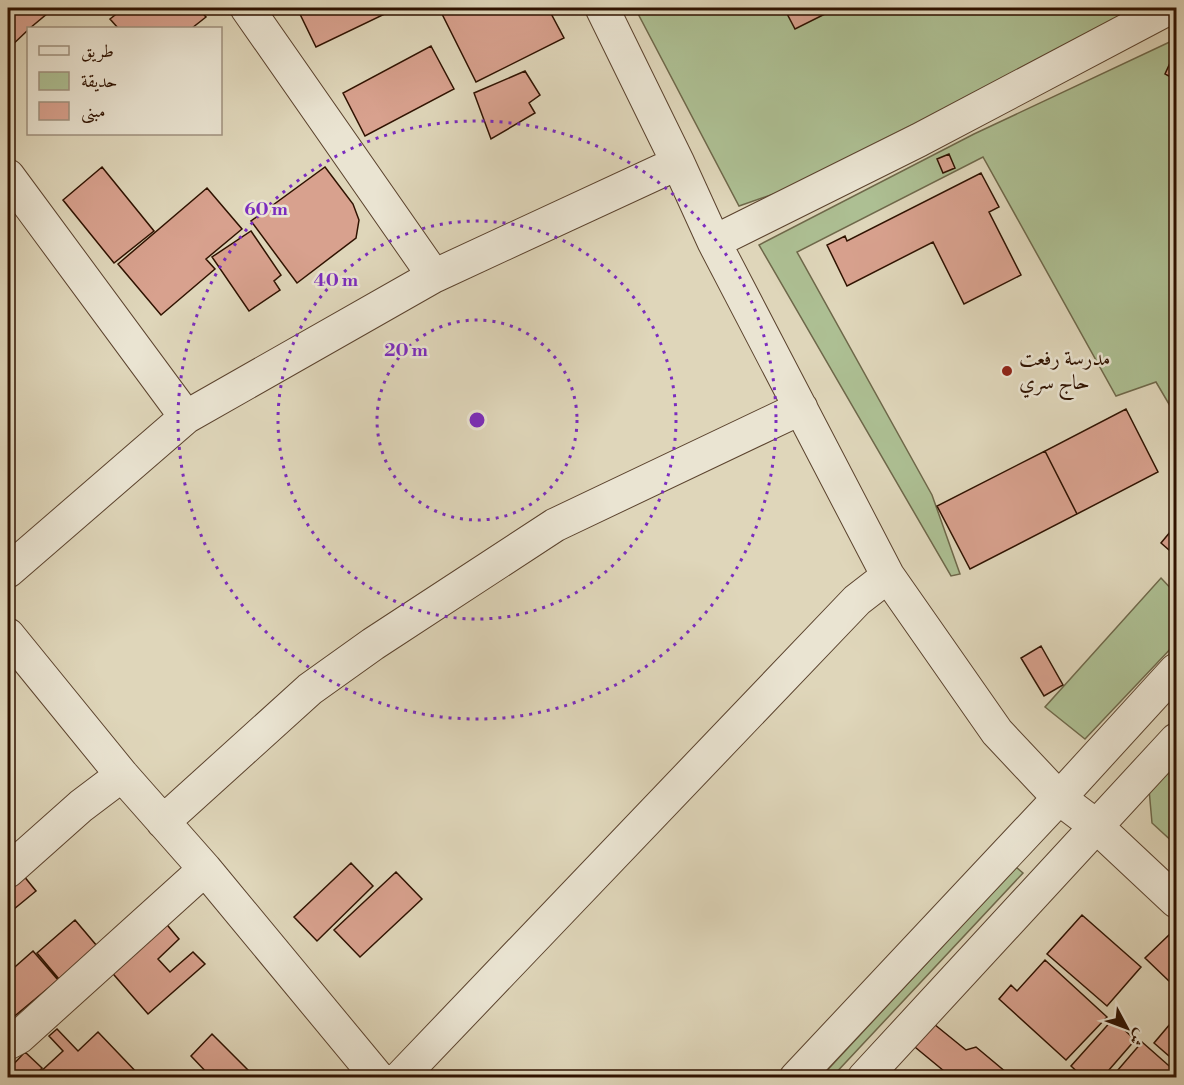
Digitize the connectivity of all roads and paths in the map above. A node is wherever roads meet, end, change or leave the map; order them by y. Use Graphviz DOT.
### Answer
graph roads {
  1 [pos="247,8"];
  2 [pos="1169,8"];
  3 [pos="607,9"];
  4 [pos="678,163"];
  5 [pos="8,176"];
  6 [pos="714,242"];
  7 [pos="434,276"];
  8 [pos="801,408"];
  9 [pos="186,417"];
  10 [pos="8,571"];
  11 [pos="888,576"];
  12 [pos="8,635"];
  13 [pos="1176,670"];
  14 [pos="1176,740"];
  15 [pos="122,775"];
  16 [pos="1059,798"];
  17 [pos="163,822"];
  18 [pos="1096,826"];
  19 [pos="205,869"];
  20 [pos="8,871"];
  21 [pos="1176,901"];
  22 [pos="8,1043"];
  23 [pos="378,1077"];
  24 [pos="400,1077"];
  25 [pos="796,1077"];
  26 [pos="864,1077"];
  1 -- 7 [label="street"];
  2 -- 6 [label="street"];
  3 -- 4 [label="street"];
  4 -- 6 [label="street"];
  4 -- 7 [label="street"];
  5 -- 9 [label="street"];
  6 -- 8 [label="street"];
  7 -- 9 [label="street"];
  8 -- 11 [label="street"];
  8 -- 17 [label="street"];
  9 -- 10 [label="street"];
  11 -- 16 [label="street"];
  11 -- 24 [label="street"];
  12 -- 15 [label="street"];
  13 -- 16 [label="street"];
  14 -- 18 [label="street"];
  15 -- 17 [label="street"];
  15 -- 20 [label="street"];
  16 -- 18 [label="street"];
  16 -- 25 [label="street"];
  17 -- 19 [label="street"];
  18 -- 21 [label="street"];
  18 -- 26 [label="street"];
  19 -- 22 [label="street"];
  19 -- 23 [label="street"];
}
